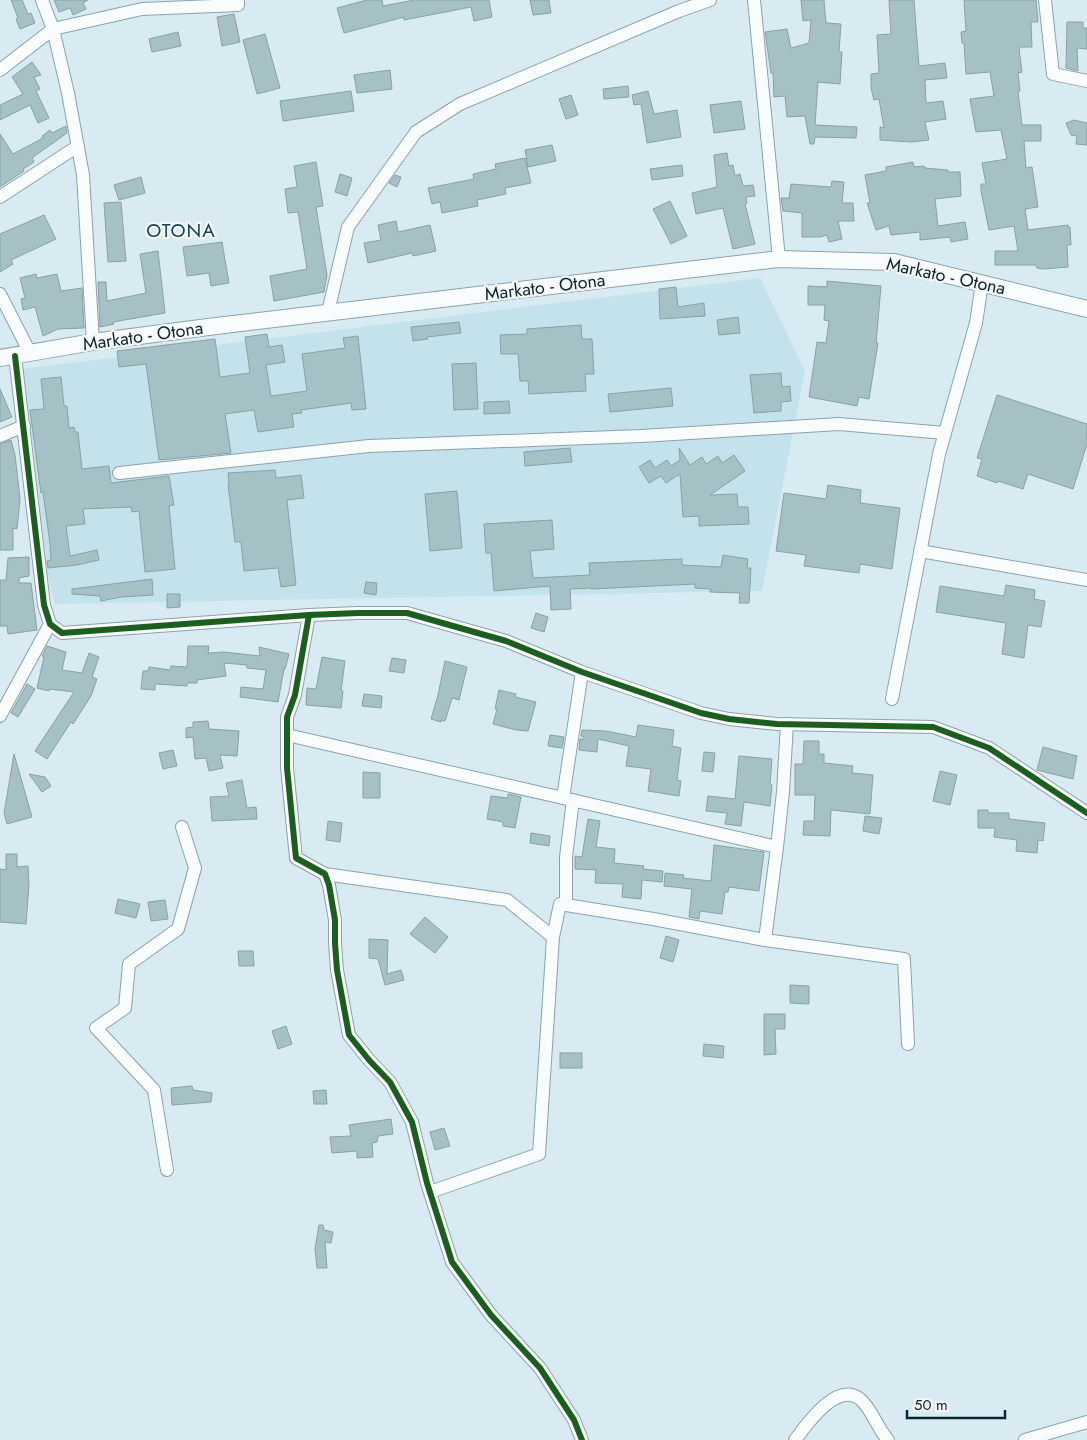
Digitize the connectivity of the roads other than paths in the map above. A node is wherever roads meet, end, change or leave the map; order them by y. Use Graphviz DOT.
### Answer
graph roads {
  1 [pos="42,0"];
  2 [pos="238,0"];
  3 [pos="710,0"];
  4 [pos="754,0"];
  5 [pos="1045,0"];
  6 [pos="53,29"];
  7 [pos="0,70"];
  8 [pos="1087,80"];
  9 [pos="78,146"];
  10 [pos="0,198"];
  11 [pos="778,260"];
  12 [pos="982,283"];
  13 [pos="0,294"];
  14 [pos="1087,309"];
  15 [pos="328,312"];
  16 [pos="93,342"];
  17 [pos="15,356"];
  18 [pos="24,426"];
  19 [pos="945,433"];
  20 [pos="0,436"];
  21 [pos="119,473"];
  22 [pos="920,551"];
  23 [pos="1087,580"];
  24 [pos="310,615"];
  25 [pos="50,624"];
  26 [pos="582,672"];
  27 [pos="892,699"];
  28 [pos="0,716"];
  29 [pos="787,724"];
  30 [pos="287,735"];
  31 [pos="568,799"];
  32 [pos="1087,813"];
  33 [pos="182,827"];
  34 [pos="777,847"];
  35 [pos="324,874"];
  36 [pos="566,904"];
  37 [pos="553,936"];
  38 [pos="765,940"];
  39 [pos="908,1044"];
  40 [pos="167,1170"];
  41 [pos="430,1192"];
  42 [pos="1087,1422"];
  43 [pos="582,1440"];
  44 [pos="795,1440"];
  45 [pos="888,1440"];
  46 [pos="1025,1440"];
  1 -- 6 [label="street"];
  2 -- 6 [label="street"];
  3 -- 15 [label="street"];
  4 -- 11 [label="street"];
  5 -- 8 [label="street"];
  6 -- 7 [label="street"];
  6 -- 9 [label="street"];
  9 -- 10 [label="street"];
  9 -- 16 [label="street"];
  11 -- 12 [label="main road, Markato - Otona"];
  11 -- 15 [label="main road, Markato - Otona"];
  12 -- 14 [label="main road, Markato - Otona"];
  12 -- 19 [label="street"];
  13 -- 17 [label="street"];
  15 -- 16 [label="main road, Markato - Otona"];
  16 -- 17 [label="main road, Markato - Otona"];
  17 -- 18 [label="street"];
  18 -- 20 [label="street"];
  18 -- 25 [label="street"];
  19 -- 21 [label="street"];
  19 -- 22 [label="street"];
  22 -- 23 [label="street"];
  22 -- 27 [label="street"];
  24 -- 25 [label="street"];
  24 -- 26 [label="street"];
  24 -- 30 [label="street"];
  25 -- 28 [label="street"];
  26 -- 29 [label="street"];
  26 -- 31 [label="street"];
  29 -- 32 [label="street"];
  29 -- 34 [label="street"];
  30 -- 31 [label="street"];
  30 -- 35 [label="street"];
  31 -- 34 [label="street"];
  31 -- 36 [label="street"];
  33 -- 40 [label="street"];
  34 -- 38 [label="street"];
  35 -- 37 [label="street"];
  35 -- 41 [label="street"];
  36 -- 37 [label="street"];
  36 -- 38 [label="street"];
  37 -- 41 [label="street"];
  38 -- 39 [label="street"];
  41 -- 43 [label="street"];
  42 -- 46 [label="street"];
  44 -- 45 [label="street"];
}
